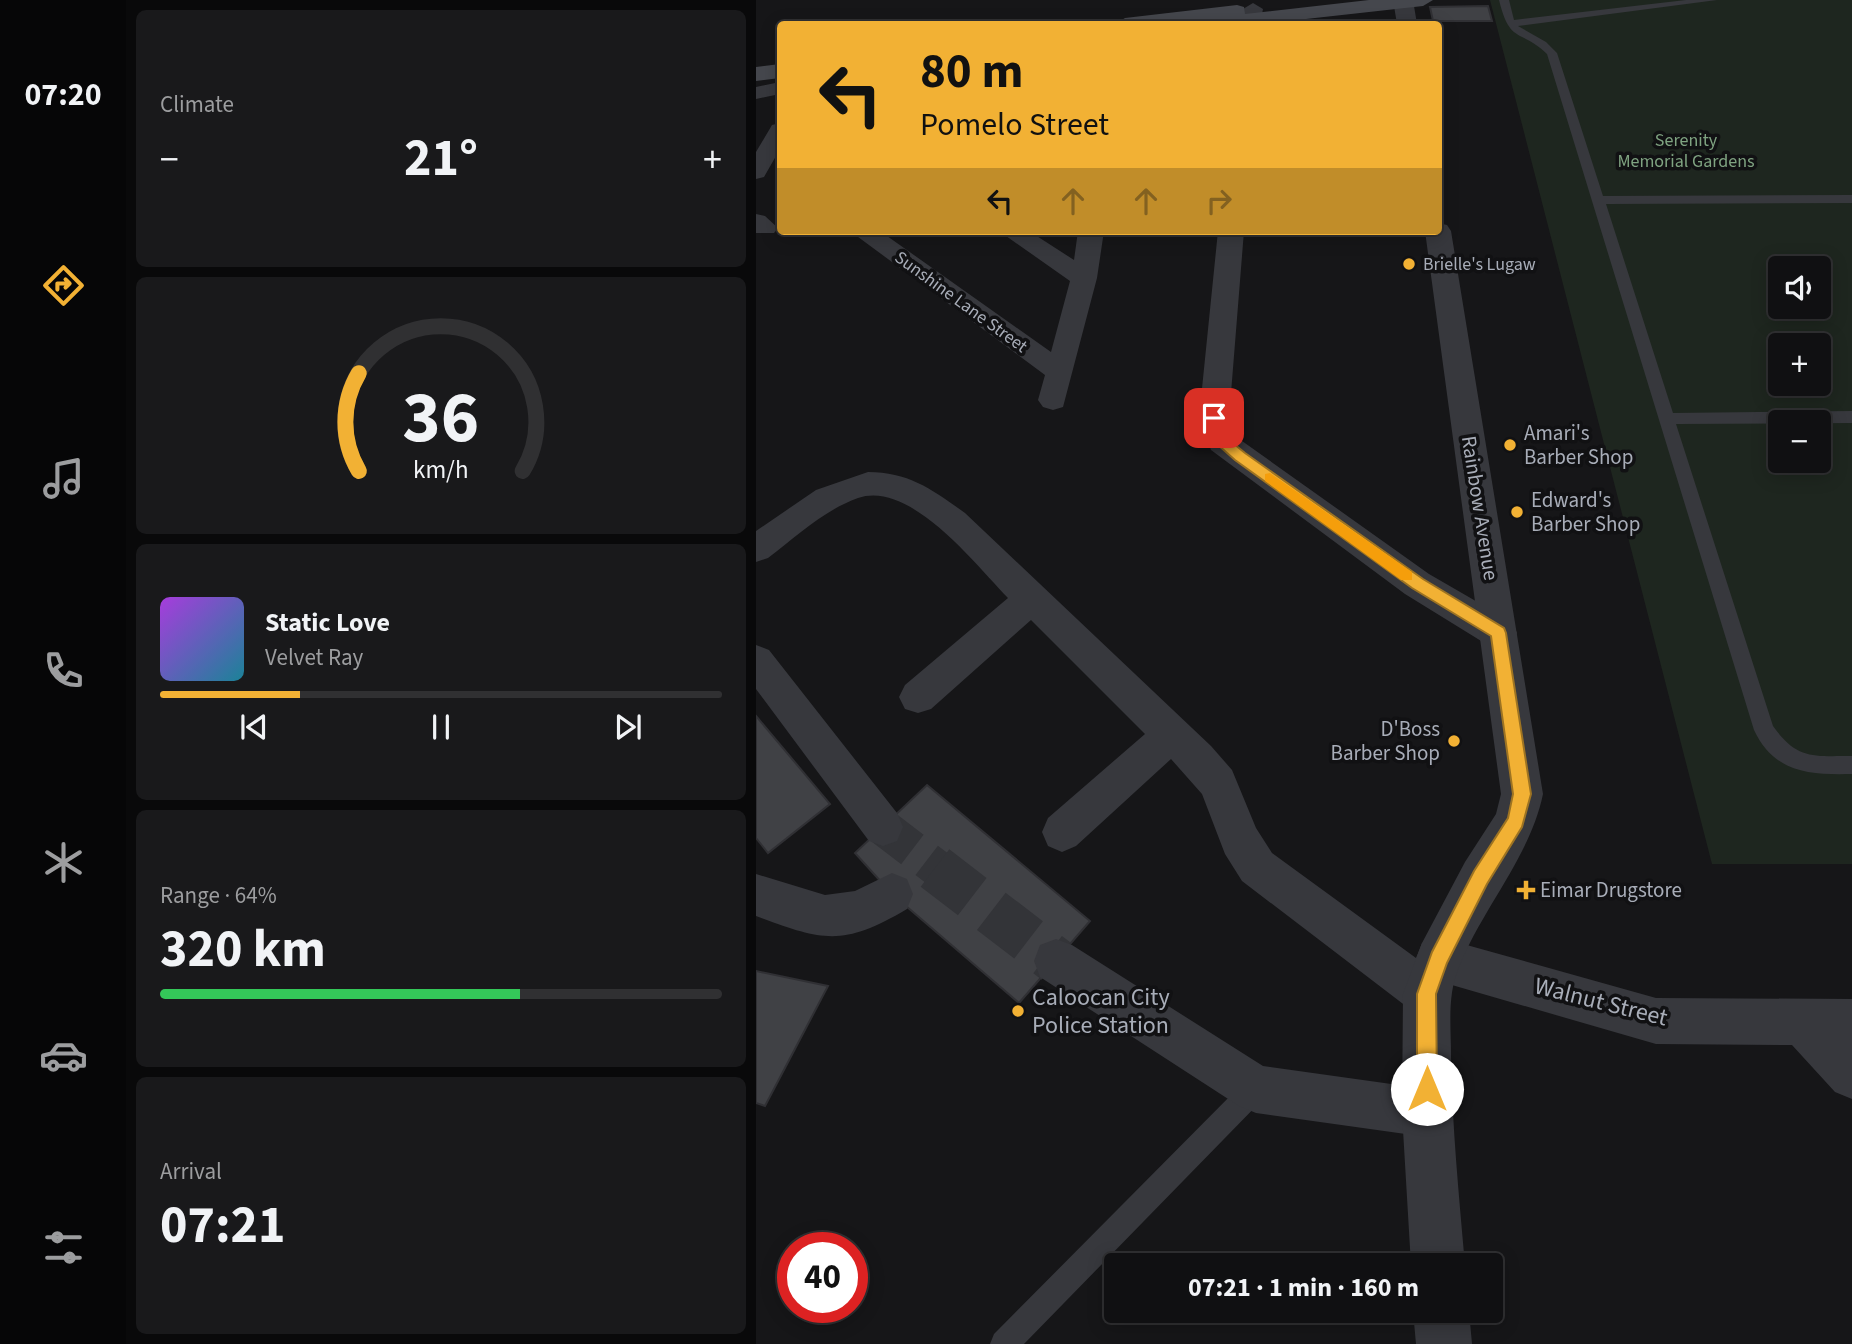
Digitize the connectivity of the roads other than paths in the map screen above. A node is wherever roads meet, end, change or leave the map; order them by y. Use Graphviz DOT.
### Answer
graph roads {
  1 [pos="1326,0"];
  2 [pos="1504,0"];
  3 [pos="1712,0"];
  4 [pos="1410,1"];
  5 [pos="1251,18"];
  6 [pos="1188,21"];
  7 [pos="1230,21"];
  8 [pos="1407,21"];
  9 [pos="1510,24"];
  10 [pos="777,71"];
  11 [pos="756,74"];
  12 [pos="777,90"];
  13 [pos="756,93"];
  14 [pos="777,135"];
  15 [pos="756,172"];
  16 [pos="1852,199"];
  17 [pos="1599,200"];
  18 [pos="869,235"];
  19 [pos="1018,235"];
  20 [pos="1090,235"];
  21 [pos="1231,235"];
  22 [pos="1439,235"];
  23 [pos="1084,278"];
  24 [pos="1060,372"];
  25 [pos="1053,400"];
  26 [pos="1852,417"];
  27 [pos="1666,419"];
  28 [pos="756,549"];
  29 [pos="1032,598"];
  30 [pos="1499,633"];
  31 [pos="756,662"];
  32 [pos="918,697"];
  33 [pos="1171,735"];
  34 [pos="1852,765"];
  35 [pos="883,827"];
  36 [pos="1062,832"];
  37 [pos="892,894"];
  38 [pos="756,895"];
  39 [pos="1056,961"];
  40 [pos="1432,977"];
  41 [pos="1852,1021"];
  42 [pos="1802,1022"];
  43 [pos="1852,1075"];
  44 [pos="1256,1089"];
  45 [pos="1427,1113"];
  46 [pos="1437,1253"];
  47 [pos="1442,1323"];
  48 [pos="1004,1344"];
  49 [pos="1444,1344"];
  1 -- 5 [label="main road"];
  2 -- 9 [label="lane"];
  3 -- 9 [label="lane"];
  4 -- 5 [label="main road"];
  4 -- 8 [label="street"];
  5 -- 6 [label="main road"];
  5 -- 7 [label="main road"];
  9 -- 17 [label="lane"];
  10 -- 11 [label="main road"];
  12 -- 13 [label="street"];
  14 -- 15 [label="street"];
  16 -- 17 [label="lane"];
  17 -- 27 [label="lane"];
  18 -- 24 [label="street, Sunshine Lane Street"];
  19 -- 23 [label="street"];
  20 -- 23 [label="street"];
  21 -- 30 [label="street"];
  22 -- 30 [label="street, Rainbow Avenue"];
  23 -- 24 [label="street"];
  24 -- 25 [label="street"];
  26 -- 27 [label="lane"];
  27 -- 34 [label="lane"];
  28 -- 29 [label="street"];
  29 -- 32 [label="street"];
  29 -- 33 [label="street"];
  30 -- 40 [label="street, Rainbow Avenue"];
  31 -- 35 [label="street"];
  33 -- 36 [label="street"];
  33 -- 40 [label="street"];
  37 -- 38 [label="street"];
  39 -- 44 [label="street"];
  40 -- 42 [label="street, Walnut Street"];
  40 -- 45 [label="street, Rainbow Avenue"];
  41 -- 42 [label="street, Walnut Street"];
  42 -- 43 [label="street"];
  44 -- 45 [label="street"];
  44 -- 48 [label="lane"];
  45 -- 46 [label="street, Rainbow Avenue"];
  47 -- 49 [label="street"];
}
